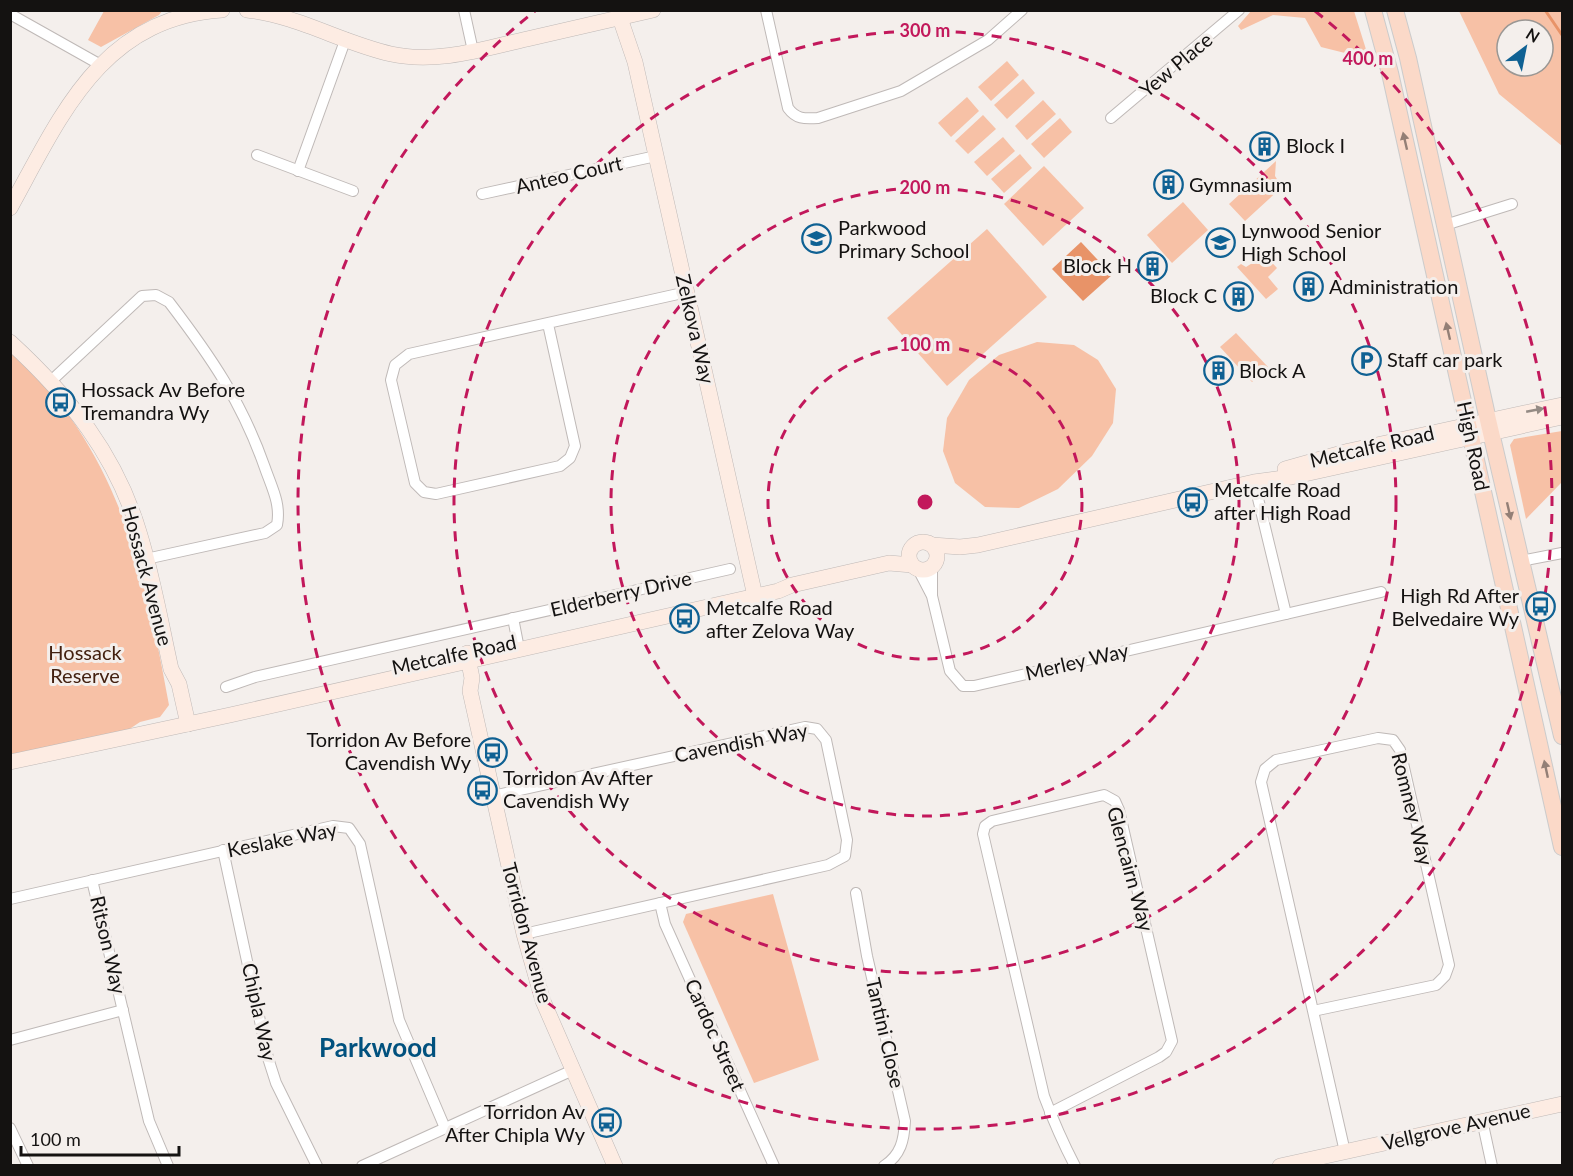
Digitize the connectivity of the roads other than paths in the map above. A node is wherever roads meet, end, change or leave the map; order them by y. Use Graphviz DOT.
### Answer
graph roads {
  1 [pos="222,10"];
  2 [pos="247,10"];
  3 [pos="464,10"];
  4 [pos="652,10"];
  5 [pos="766,10"];
  6 [pos="1022,10"];
  7 [pos="1239,10"];
  8 [pos="1373,10"];
  9 [pos="1395,10"];
  10 [pos="10,14"];
  11 [pos="180,14"];
  12 [pos="625,17"];
  13 [pos="346,38"];
  14 [pos="473,51"];
  15 [pos="99,64"];
  16 [pos="1112,118"];
  17 [pos="257,156"];
  18 [pos="656,156"];
  19 [pos="298,171"];
  20 [pos="353,191"];
  21 [pos="482,194"];
  22 [pos="1512,204"];
  23 [pos="10,208"];
  24 [pos="1445,225"];
  25 [pos="687,292"];
  26 [pos="548,324"];
  27 [pos="10,342"];
  28 [pos="51,381"];
  29 [pos="1563,405"];
  30 [pos="1563,417"];
  31 [pos="1490,426"];
  32 [pos="1470,431"];
  33 [pos="1254,482"];
  34 [pos="932,545"];
  35 [pos="960,548"];
  36 [pos="1563,553"];
  37 [pos="146,559"];
  38 [pos="1521,561"];
  39 [pos="921,563"];
  40 [pos="730,569"];
  41 [pos="754,592"];
  42 [pos="1382,592"];
  43 [pos="1286,614"];
  44 [pos="513,618"];
  45 [pos="518,645"];
  46 [pos="462,658"];
  47 [pos="226,687"];
  48 [pos="182,721"];
  49 [pos="1562,726"];
  50 [pos="1536,727"];
  51 [pos="10,762"];
  52 [pos="493,796"];
  53 [pos="1563,847"];
  54 [pos="223,850"];
  55 [pos="92,880"];
  56 [pos="856,893"];
  57 [pos="10,899"];
  58 [pos="660,903"];
  59 [pos="524,934"];
  60 [pos="123,1010"];
  61 [pos="1313,1011"];
  62 [pos="10,1040"];
  63 [pos="573,1070"];
  64 [pos="1563,1104"];
  65 [pos="1050,1113"];
  66 [pos="1482,1120"];
  67 [pos="10,1128"];
  68 [pos="445,1128"];
  69 [pos="1345,1152"];
  70 [pos="28,1166"];
  71 [pos="168,1166"];
  72 [pos="317,1166"];
  73 [pos="362,1166"];
  74 [pos="615,1166"];
  75 [pos="774,1166"];
  76 [pos="884,1166"];
  77 [pos="1075,1166"];
  78 [pos="1280,1166"];
  79 [pos="1492,1166"];
  1 -- 11 [label="street"];
  2 -- 13 [label="street"];
  3 -- 14 [label="street"];
  4 -- 12 [label="street"];
  5 -- 6 [label="street"];
  7 -- 16 [label="street, Yew Place"];
  32 -- 8 [label="main road, High Road, one-way"];
  9 -- 24 [label="main road, High Road"];
  10 -- 15 [label="street"];
  11 -- 15 [label="street"];
  12 -- 14 [label="street"];
  12 -- 18 [label="street, Zelkova Way"];
  13 -- 14 [label="street"];
  13 -- 19 [label="street"];
  15 -- 23 [label="street"];
  17 -- 19 [label="street"];
  18 -- 21 [label="street, Anteo Court"];
  18 -- 25 [label="street, Zelkova Way"];
  19 -- 20 [label="street"];
  22 -- 24 [label="street"];
  24 -- 31 [label="main road, High Road"];
  25 -- 26 [label="street"];
  25 -- 41 [label="street, Zelkova Way"];
  26 -- 26 [label="street"];
  27 -- 28 [label="street, Hossack Avenue"];
  28 -- 37 [label="street, Hossack Avenue"];
  28 -- 37 [label="street"];
  31 -- 29 [label="street, Metcalfe Road, one-way"];
  30 -- 31 [label="street, Metcalfe Road"];
  31 -- 32 [label="street, Metcalfe Road"];
  31 -- 38 [label="main road, High Road, one-way"];
  32 -- 33 [label="street, Metcalfe Road"];
  32 -- 50 [label="main road, High Road"];
  33 -- 35 [label="street, Metcalfe Road"];
  33 -- 43 [label="street"];
  34 -- 35 [label="street, Metcalfe Road"];
  34 -- 39 [label="street"];
  34 -- 39 [label="street, Metcalfe Road"];
  35 -- 39 [label="street, Metcalfe Road"];
  36 -- 38 [label="street"];
  37 -- 48 [label="street, Hossack Avenue"];
  38 -- 49 [label="main road, High Road"];
  39 -- 41 [label="street, Metcalfe Road"];
  39 -- 43 [label="street, Merley Way"];
  40 -- 44 [label="street, Elderberry Drive"];
  41 -- 45 [label="street, Metcalfe Road"];
  42 -- 43 [label="street, Merley Way"];
  44 -- 45 [label="street"];
  44 -- 47 [label="street, Elderberry Drive"];
  45 -- 46 [label="street, Metcalfe Road"];
  46 -- 48 [label="street, Metcalfe Road"];
  46 -- 52 [label="street, Torridon Avenue"];
  48 -- 51 [label="street, Metcalfe Road"];
  49 -- 50 [label="street"];
  53 -- 50 [label="main road, High Road, one-way"];
  52 -- 58 [label="street, Cavendish Way"];
  52 -- 59 [label="street, Torridon Avenue"];
  54 -- 55 [label="street, Keslake Way"];
  54 -- 68 [label="street, Keslake Way"];
  54 -- 72 [label="street, Chipla Way"];
  55 -- 57 [label="street, Keslake Way"];
  55 -- 60 [label="street, Ritson Way"];
  56 -- 76 [label="street, Tantini Close"];
  58 -- 59 [label="street, Cavendish Way"];
  58 -- 75 [label="street, Cardoc Street"];
  59 -- 63 [label="street, Torridon Avenue"];
  60 -- 62 [label="street, Ritson Way"];
  60 -- 71 [label="street, Ritson Way"];
  61 -- 61 [label="street, Romney Way"];
  61 -- 69 [label="street, Romney Way"];
  63 -- 68 [label="street"];
  63 -- 74 [label="street, Torridon Avenue"];
  64 -- 66 [label="street, Vellgrove Avenue"];
  65 -- 65 [label="street, Glencairn Way"];
  65 -- 77 [label="street, Glencairn Way"];
  66 -- 69 [label="street, Vellgrove Avenue"];
  66 -- 79 [label="street"];
  67 -- 70 [label="street"];
  68 -- 73 [label="street"];
  69 -- 78 [label="street, Vellgrove Avenue"];
}
